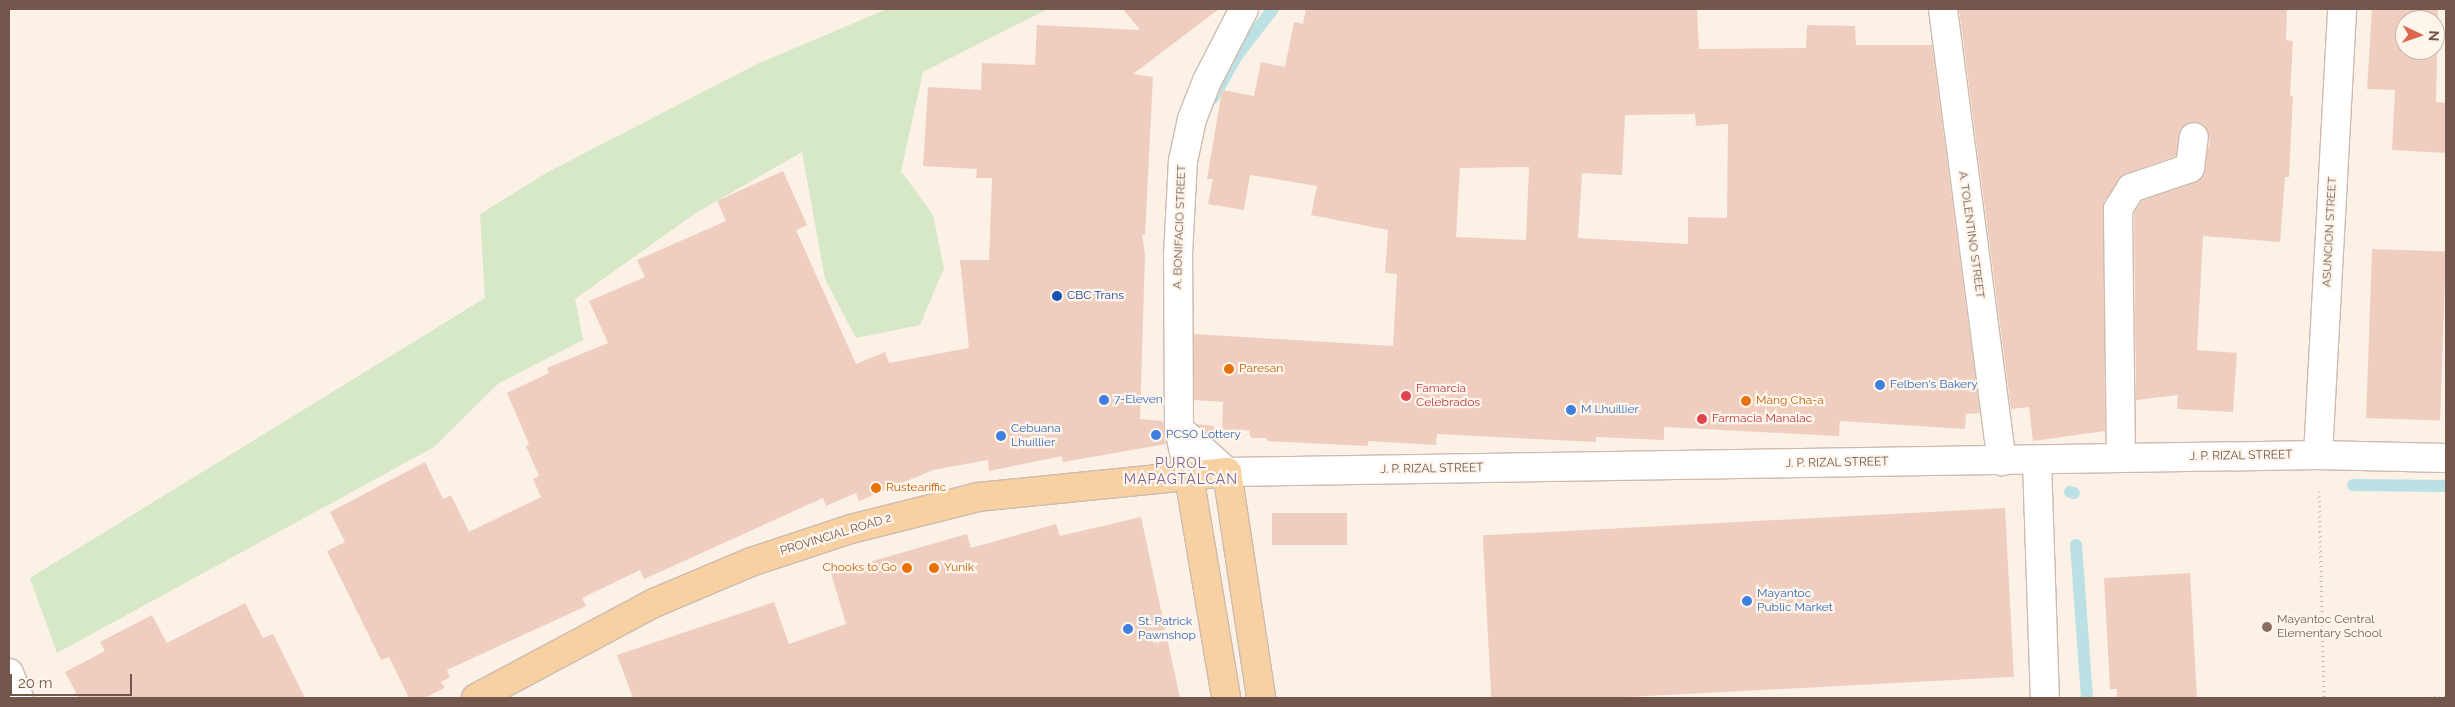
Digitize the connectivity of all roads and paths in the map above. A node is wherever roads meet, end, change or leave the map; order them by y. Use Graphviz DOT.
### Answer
graph roads {
  1 [pos="1244,9"];
  2 [pos="1943,9"];
  3 [pos="2342,9"];
  4 [pos="2194,137"];
  5 [pos="1179,429"];
  6 [pos="2318,455"];
  7 [pos="2121,458"];
  8 [pos="2446,458"];
  9 [pos="2002,461"];
  10 [pos="2037,461"];
  11 [pos="1227,472"];
  12 [pos="1189,476"];
  13 [pos="2446,697"];
  14 [pos="476,698"];
  15 [pos="1226,698"];
  16 [pos="1261,698"];
  17 [pos="2045,698"];
  18 [pos="2324,698"];
  19 [pos="2419,698"];
  1 -- 5 [label="street, A. BONIFACIO STREET"];
  2 -- 9 [label="street, A. TOLENTINO STREET"];
  3 -- 6 [label="street, ASUNCION STREET"];
  4 -- 7 [label="street"];
  5 -- 11 [label="street"];
  5 -- 12 [label="street, A. BONIFACIO STREET"];
  6 -- 7 [label="street, J. P. RIZAL STREET"];
  6 -- 8 [label="street, J. P. RIZAL STREET"];
  6 -- 18 [label="path"];
  7 -- 10 [label="street, J. P. RIZAL STREET"];
  9 -- 10 [label="street, J. P. RIZAL STREET"];
  9 -- 11 [label="street, J. P. RIZAL STREET"];
  10 -- 17 [label="street"];
  11 -- 12 [label="main road, PROVINCIAL ROAD 2"];
  11 -- 16 [label="main road"];
  12 -- 14 [label="main road, PROVINCIAL ROAD 2"];
  12 -- 15 [label="main road"];
  13 -- 19 [label="path"];
}
